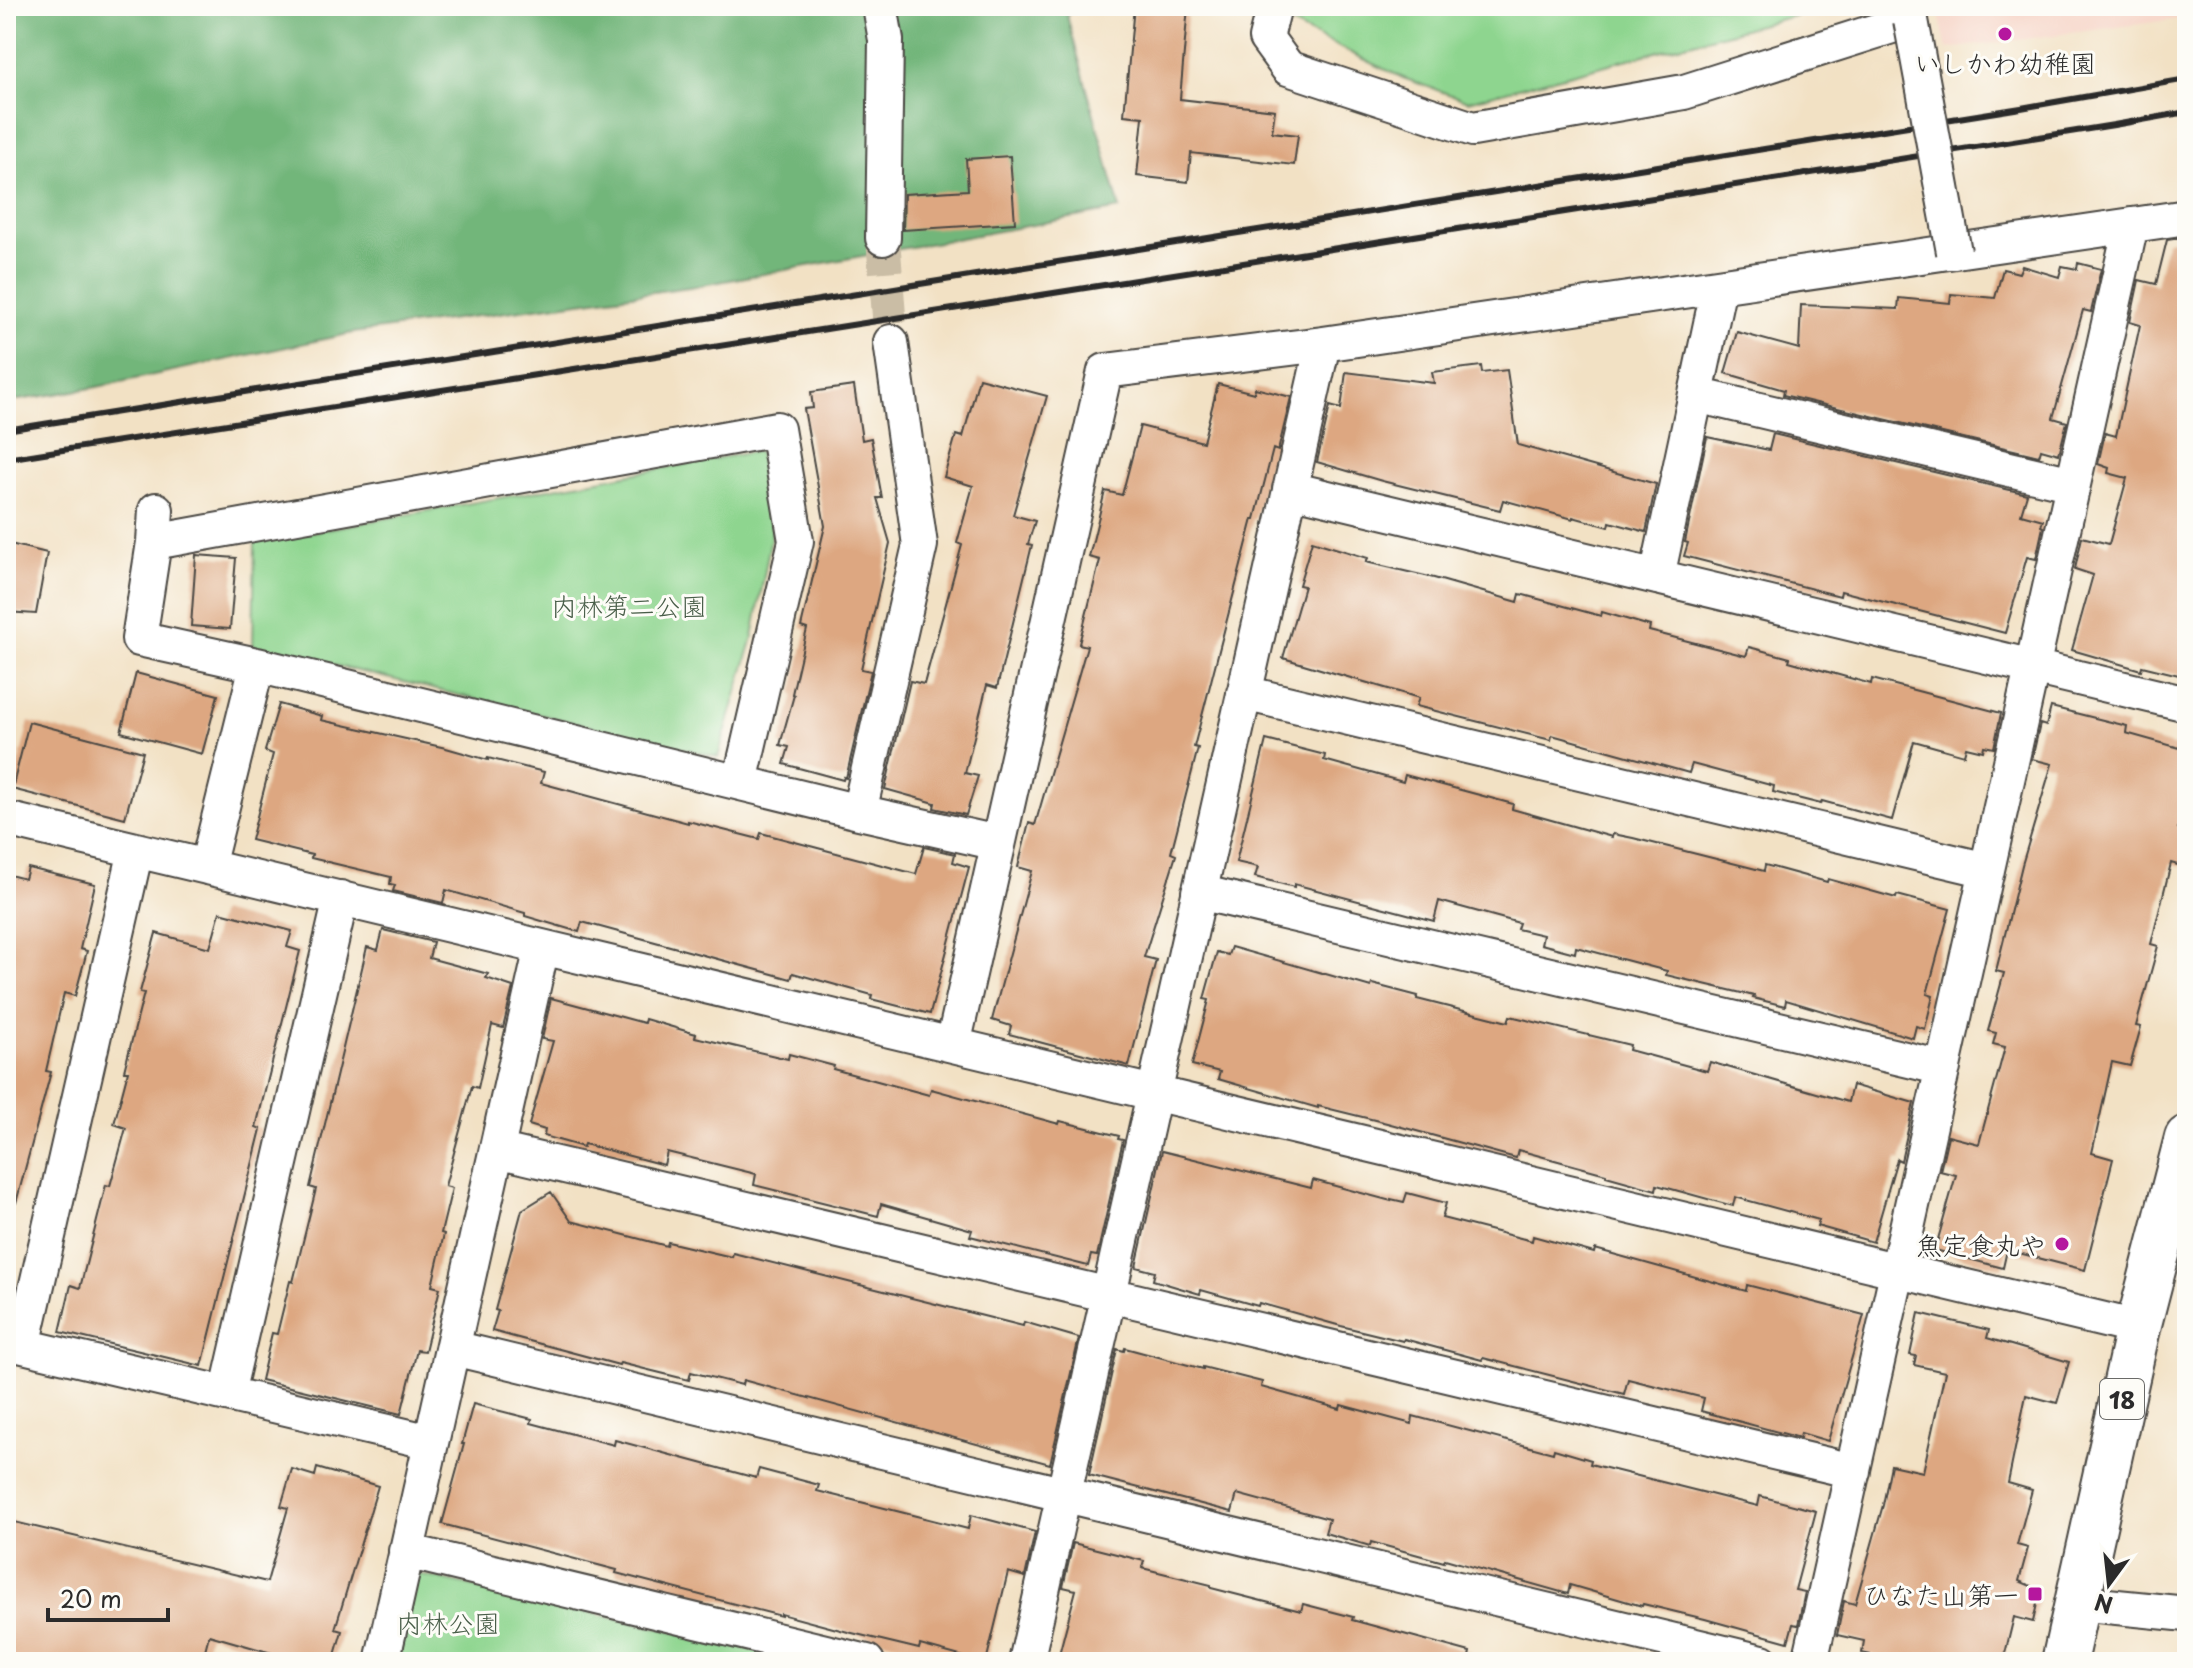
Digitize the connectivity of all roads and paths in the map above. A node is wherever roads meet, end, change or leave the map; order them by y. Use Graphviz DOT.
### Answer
graph roads {
  1 [pos="880,6"];
  2 [pos="1274,6"];
  3 [pos="1911,13"];
  4 [pos="2187,217"];
  5 [pos="2131,225"];
  6 [pos="883,238"];
  7 [pos="1954,252"];
  8 [pos="1719,286"];
  9 [pos="891,342"];
  10 [pos="1323,344"];
  11 [pos="1696,395"];
  12 [pos="2073,484"];
  13 [pos="1290,489"];
  14 [pos="1657,577"];
  15 [pos="257,665"];
  16 [pos="2032,667"];
  17 [pos="1244,693"];
  18 [pos="2187,704"];
  19 [pos="740,782"];
  20 [pos="859,812"];
  21 [pos="6,819"];
  22 [pos="998,843"];
  23 [pos="136,850"];
  24 [pos="207,867"];
  25 [pos="1987,870"];
  26 [pos="1199,892"];
  27 [pos="341,898"];
  28 [pos="542,947"];
  29 [pos="953,1045"];
  30 [pos="1943,1068"];
  31 [pos="1154,1093"];
  32 [pos="2187,1138"];
  33 [pos="497,1150"];
  34 [pos="1897,1271"];
  35 [pos="1108,1294"];
  36 [pos="2138,1328"];
  37 [pos="15,1344"];
  38 [pos="453,1348"];
  39 [pos="227,1394"];
  40 [pos="431,1442"];
  41 [pos="1853,1471"];
  42 [pos="1063,1494"];
  43 [pos="406,1551"];
  44 [pos="2077,1603"];
  45 [pos="2187,1614"];
  46 [pos="791,1653"];
  47 [pos="382,1662"];
  48 [pos="867,1662"];
  49 [pos="1026,1662"];
  50 [pos="1762,1662"];
  51 [pos="1810,1662"];
  52 [pos="2064,1662"];
  1 -- 6 [label="street"];
  2 -- 3 [label="street"];
  3 -- 7 [label="street, bridge"];
  4 -- 5 [label="street"];
  5 -- 7 [label="street"];
  5 -- 12 [label="street"];
  7 -- 8 [label="street"];
  8 -- 10 [label="street"];
  8 -- 11 [label="street"];
  9 -- 20 [label="street"];
  10 -- 13 [label="street"];
  10 -- 22 [label="street"];
  11 -- 12 [label="street"];
  11 -- 14 [label="street"];
  12 -- 16 [label="street"];
  13 -- 14 [label="street"];
  13 -- 17 [label="street"];
  14 -- 16 [label="street"];
  15 -- 19 [label="street"];
  15 -- 19 [label="street"];
  15 -- 24 [label="street"];
  16 -- 18 [label="street"];
  16 -- 25 [label="street"];
  17 -- 25 [label="street"];
  17 -- 26 [label="street"];
  19 -- 20 [label="street"];
  20 -- 22 [label="street"];
  21 -- 23 [label="street"];
  22 -- 29 [label="street"];
  23 -- 24 [label="street"];
  23 -- 37 [label="street"];
  24 -- 27 [label="street"];
  25 -- 30 [label="street"];
  26 -- 30 [label="street"];
  26 -- 31 [label="street"];
  27 -- 28 [label="street"];
  27 -- 39 [label="street"];
  28 -- 29 [label="street"];
  28 -- 33 [label="street"];
  29 -- 31 [label="street"];
  30 -- 34 [label="street"];
  31 -- 34 [label="street"];
  31 -- 35 [label="street"];
  32 -- 36 [label="main road, 18"];
  33 -- 35 [label="street"];
  33 -- 38 [label="street"];
  34 -- 36 [label="street"];
  34 -- 41 [label="street"];
  35 -- 41 [label="street"];
  35 -- 42 [label="street"];
  36 -- 44 [label="main road, 18"];
  37 -- 39 [label="street"];
  38 -- 40 [label="street"];
  38 -- 42 [label="street"];
  39 -- 40 [label="street"];
  40 -- 43 [label="street"];
  41 -- 51 [label="street"];
  42 -- 49 [label="street"];
  42 -- 50 [label="street"];
  43 -- 46 [label="street"];
  43 -- 47 [label="street"];
  44 -- 45 [label="street"];
  44 -- 52 [label="main road, 18"];
  46 -- 48 [label="street"];
}
